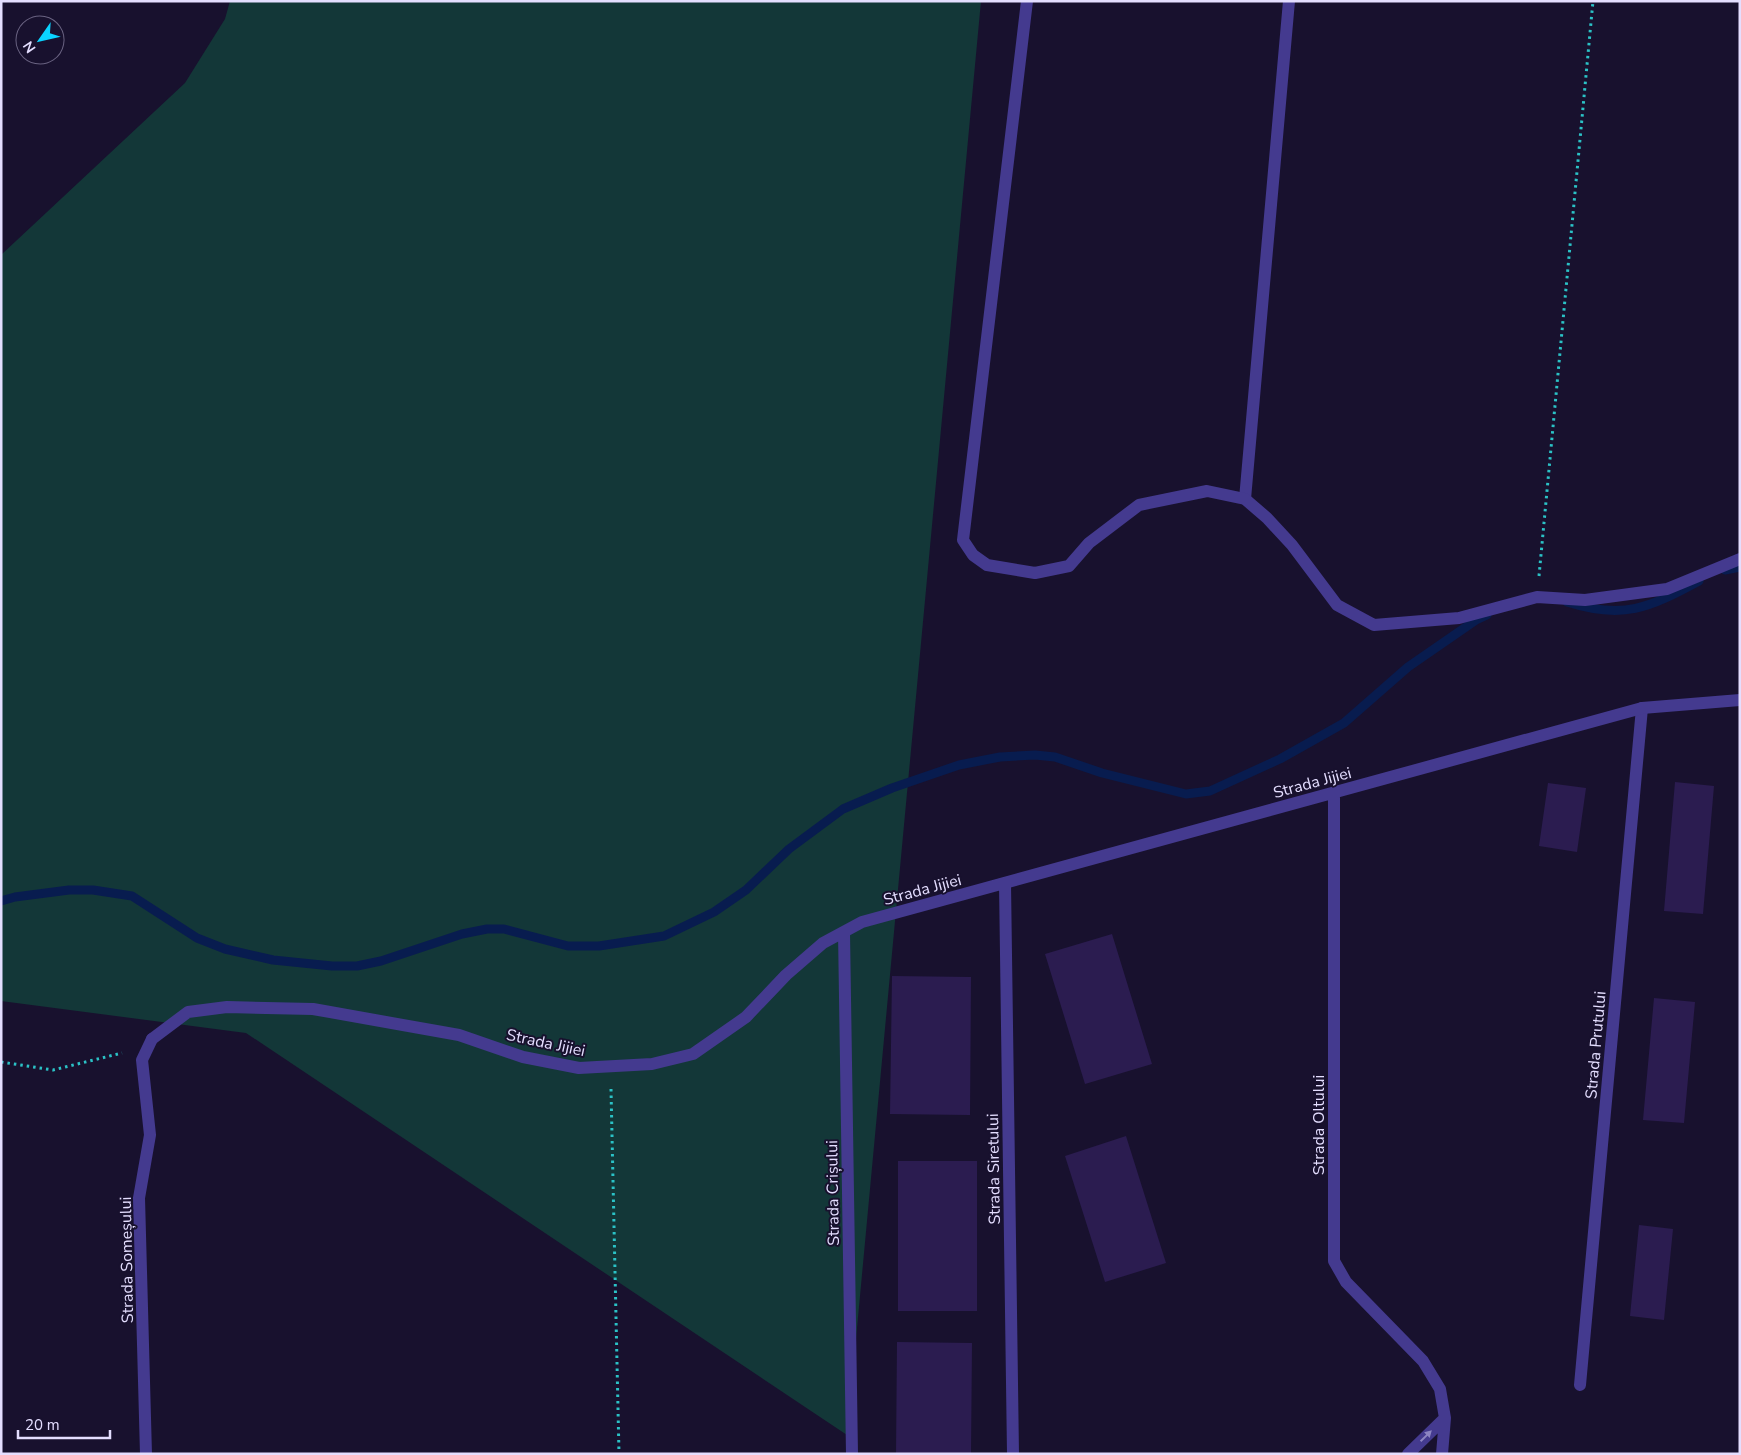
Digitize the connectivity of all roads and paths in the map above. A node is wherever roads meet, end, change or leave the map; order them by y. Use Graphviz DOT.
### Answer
graph roads {
  1 [pos="1028,1"];
  2 [pos="1289,1"];
  3 [pos="1593,1"];
  4 [pos="1245,499"];
  5 [pos="1740,559"];
  6 [pos="1537,596"];
  7 [pos="1740,700"];
  8 [pos="1642,708"];
  9 [pos="1334,793"];
  10 [pos="1005,883"];
  11 [pos="844,932"];
  12 [pos="152,1039"];
  13 [pos="1,1062"];
  14 [pos="610,1066"];
  15 [pos="1580,1385"];
  16 [pos="1445,1418"];
  17 [pos="146,1454"];
  18 [pos="619,1454"];
  19 [pos="852,1454"];
  20 [pos="1013,1454"];
  21 [pos="1408,1454"];
  22 [pos="1442,1454"];
  1 -- 4 [label="street"];
  2 -- 4 [label="street"];
  3 -- 6 [label="path"];
  4 -- 6 [label="street"];
  5 -- 6 [label="street"];
  7 -- 8 [label="street, Strada Jijiei"];
  8 -- 9 [label="street, Strada Jijiei"];
  8 -- 15 [label="street, Strada Prutului"];
  9 -- 10 [label="street, Strada Jijiei"];
  9 -- 16 [label="street, Strada Oltului"];
  10 -- 11 [label="street, Strada Jijiei"];
  10 -- 20 [label="street, Strada Siretului"];
  11 -- 14 [label="street, Strada Jijiei"];
  11 -- 19 [label="street, Strada Crișului"];
  12 -- 13 [label="path"];
  12 -- 14 [label="street, Strada Jijiei"];
  12 -- 17 [label="street, Strada Someșului"];
  14 -- 18 [label="path"];
  21 -- 16 [label="street, one-way"];
  16 -- 22 [label="street, Strada Oltului"];
}
